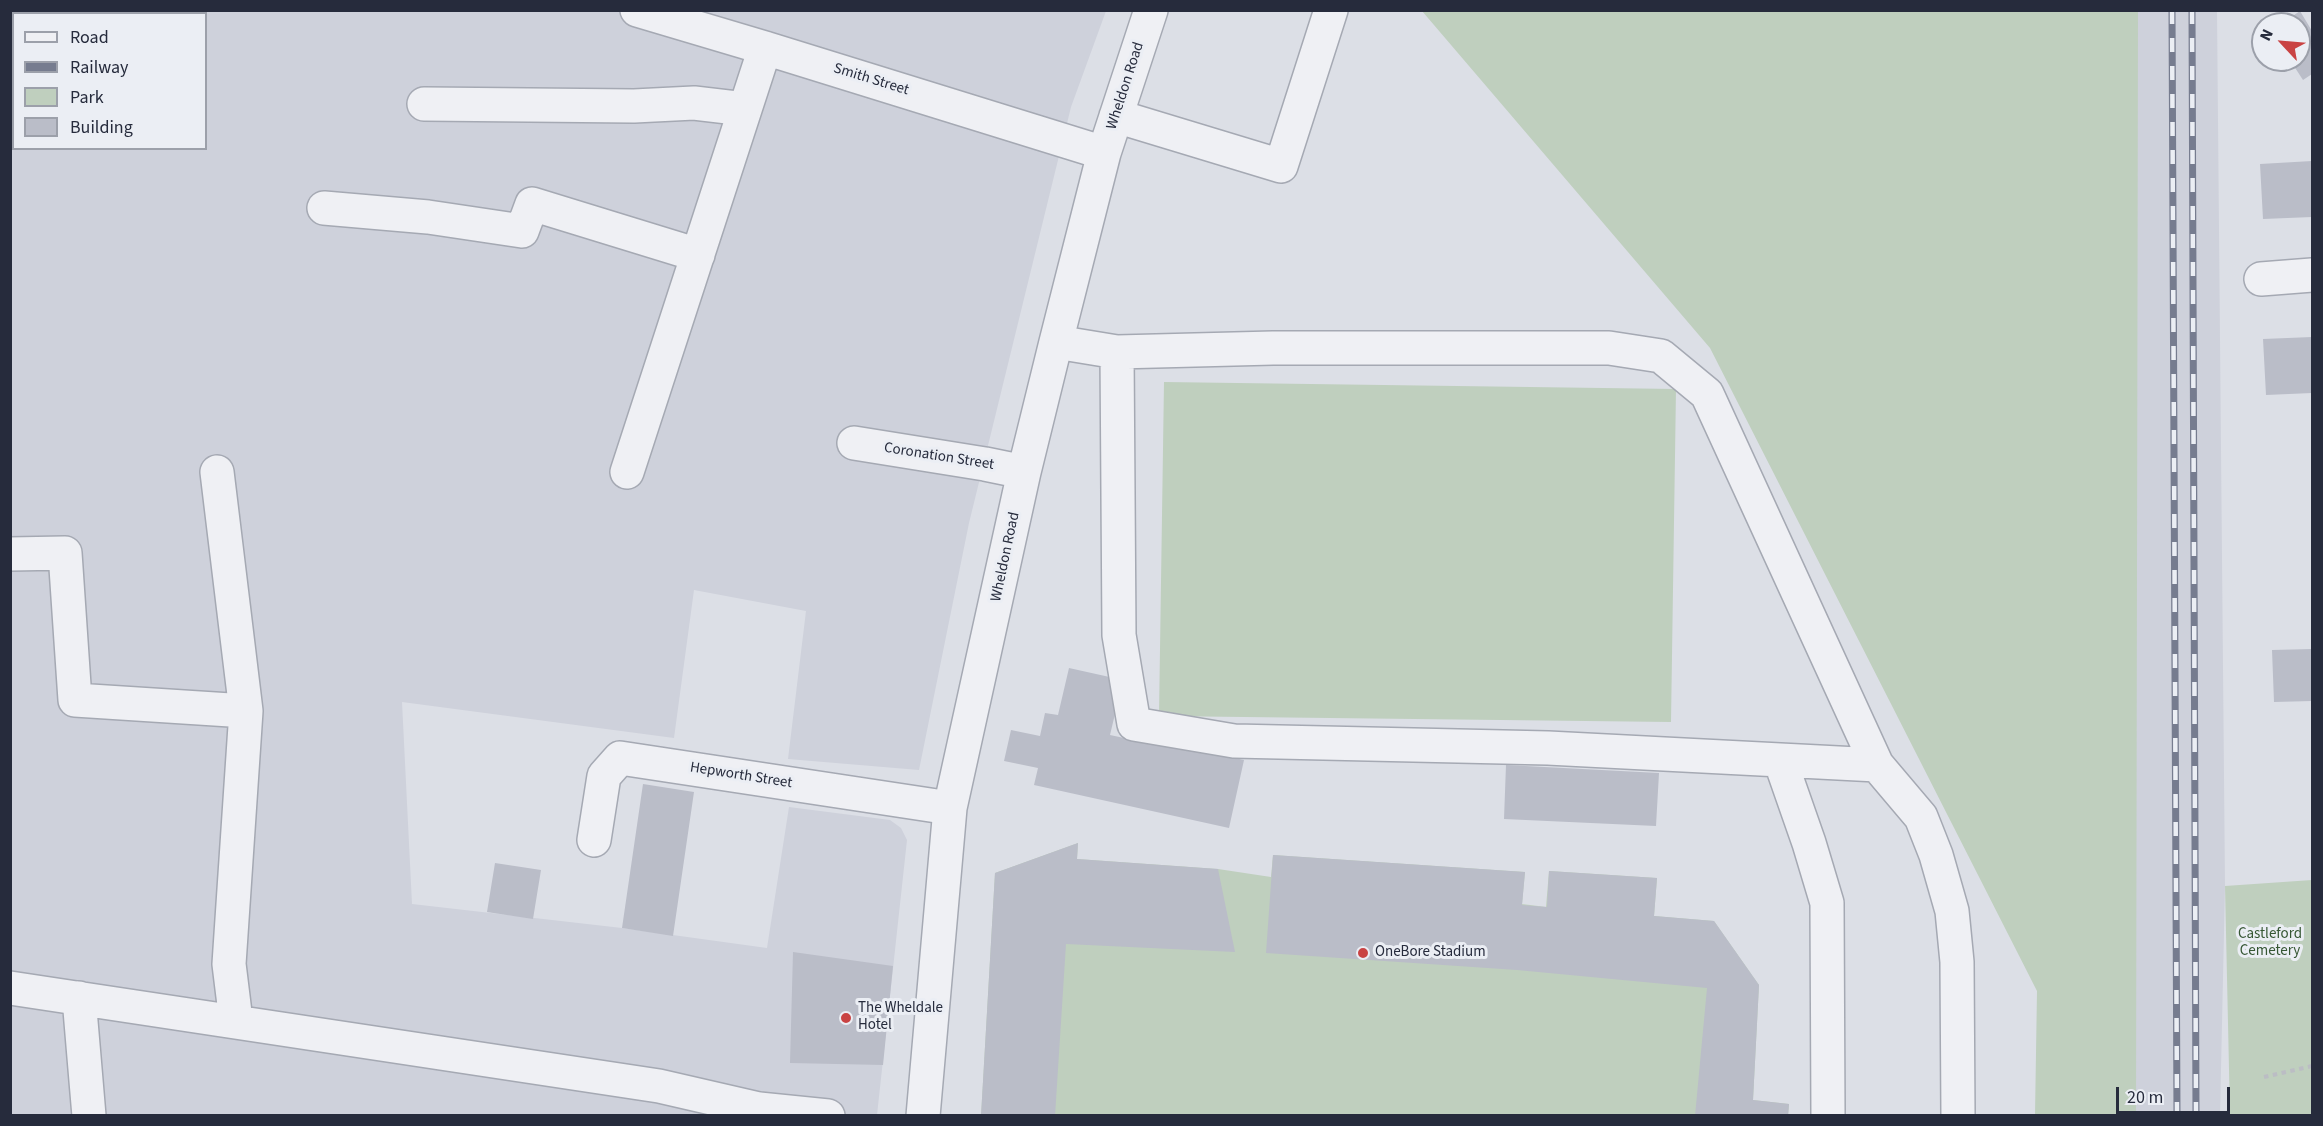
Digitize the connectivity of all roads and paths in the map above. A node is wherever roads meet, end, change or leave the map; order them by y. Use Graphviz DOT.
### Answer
graph roads {
  1 [pos="637,10"];
  2 [pos="1151,10"];
  3 [pos="1331,10"];
  4 [pos="765,48"];
  5 [pos="423,104"];
  6 [pos="745,109"];
  7 [pos="1116,116"];
  8 [pos="1104,153"];
  9 [pos="324,208"];
  10 [pos="698,255"];
  11 [pos="2313,275"];
  12 [pos="2261,279"];
  13 [pos="1056,342"];
  14 [pos="1117,352"];
  15 [pos="854,443"];
  16 [pos="217,472"];
  17 [pos="627,472"];
  18 [pos="1024,472"];
  19 [pos="10,554"];
  20 [pos="246,711"];
  21 [pos="1780,760"];
  22 [pos="1877,765"];
  23 [pos="950,808"];
  24 [pos="594,840"];
  25 [pos="10,988"];
  26 [pos="79,998"];
  27 [pos="236,1021"];
  28 [pos="2313,1066"];
  29 [pos="2264,1077"];
  30 [pos="89,1116"];
  31 [pos="828,1116"];
  32 [pos="923,1116"];
  33 [pos="1828,1116"];
  34 [pos="1958,1116"];
  1 -- 4 [label="street, Smith Street"];
  2 -- 7 [label="street, Wheldon Road"];
  3 -- 7 [label="street"];
  4 -- 6 [label="street"];
  4 -- 8 [label="street, Smith Street"];
  5 -- 6 [label="street"];
  6 -- 10 [label="street"];
  7 -- 8 [label="street, Wheldon Road"];
  8 -- 13 [label="street, Wheldon Road"];
  9 -- 10 [label="street"];
  10 -- 17 [label="street"];
  11 -- 12 [label="street"];
  13 -- 14 [label="street"];
  13 -- 18 [label="street, Wheldon Road"];
  14 -- 21 [label="street"];
  14 -- 22 [label="street"];
  15 -- 18 [label="street, Coronation Street"];
  16 -- 20 [label="street"];
  18 -- 23 [label="street, Wheldon Road"];
  19 -- 20 [label="street"];
  20 -- 27 [label="street"];
  21 -- 22 [label="street"];
  21 -- 33 [label="street"];
  22 -- 34 [label="street"];
  23 -- 24 [label="street, Hepworth Street"];
  23 -- 32 [label="street, Wheldon Road"];
  25 -- 26 [label="street"];
  26 -- 27 [label="street"];
  26 -- 30 [label="street"];
  27 -- 31 [label="street"];
  28 -- 29 [label="path"];
}
